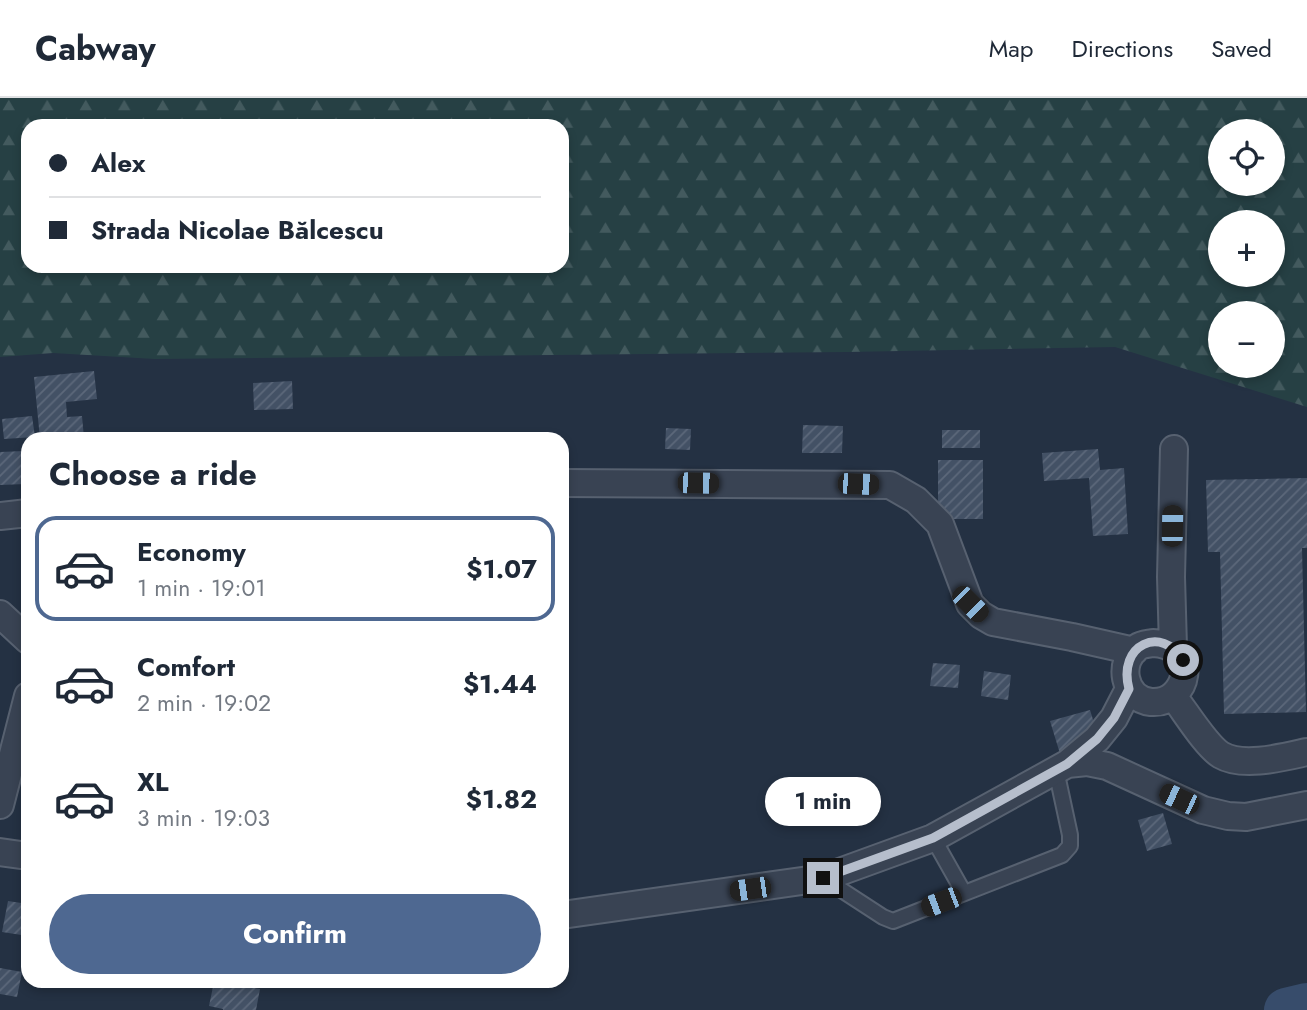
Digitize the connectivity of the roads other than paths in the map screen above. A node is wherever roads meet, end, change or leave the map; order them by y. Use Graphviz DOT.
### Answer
graph roads {
  1 [pos="1174,449"];
  2 [pos="569,483"];
  3 [pos="21,514"];
  4 [pos="0,516"];
  5 [pos="0,614"];
  6 [pos="21,634"];
  7 [pos="1173,647"];
  8 [pos="1134,650"];
  9 [pos="1129,689"];
  10 [pos="1173,696"];
  11 [pos="21,723"];
  12 [pos="1307,752"];
  13 [pos="1062,767"];
  14 [pos="0,805"];
  15 [pos="1307,806"];
  16 [pos="933,838"];
  17 [pos="0,852"];
  18 [pos="21,855"];
  19 [pos="823,878"];
  20 [pos="964,893"];
  21 [pos="569,914"];
  1 -- 7 [label="street"];
  2 -- 8 [label="street"];
  3 -- 4 [label="street"];
  5 -- 6 [label="street"];
  7 -- 8 [label="street"];
  7 -- 10 [label="street"];
  8 -- 9 [label="street"];
  9 -- 10 [label="street"];
  9 -- 13 [label="street"];
  10 -- 12 [label="street"];
  11 -- 14 [label="street"];
  13 -- 15 [label="street"];
  13 -- 16 [label="street"];
  13 -- 20 [label="lane"];
  16 -- 19 [label="street"];
  16 -- 20 [label="lane"];
  17 -- 18 [label="street"];
  19 -- 20 [label="lane"];
  19 -- 21 [label="street"];
}
